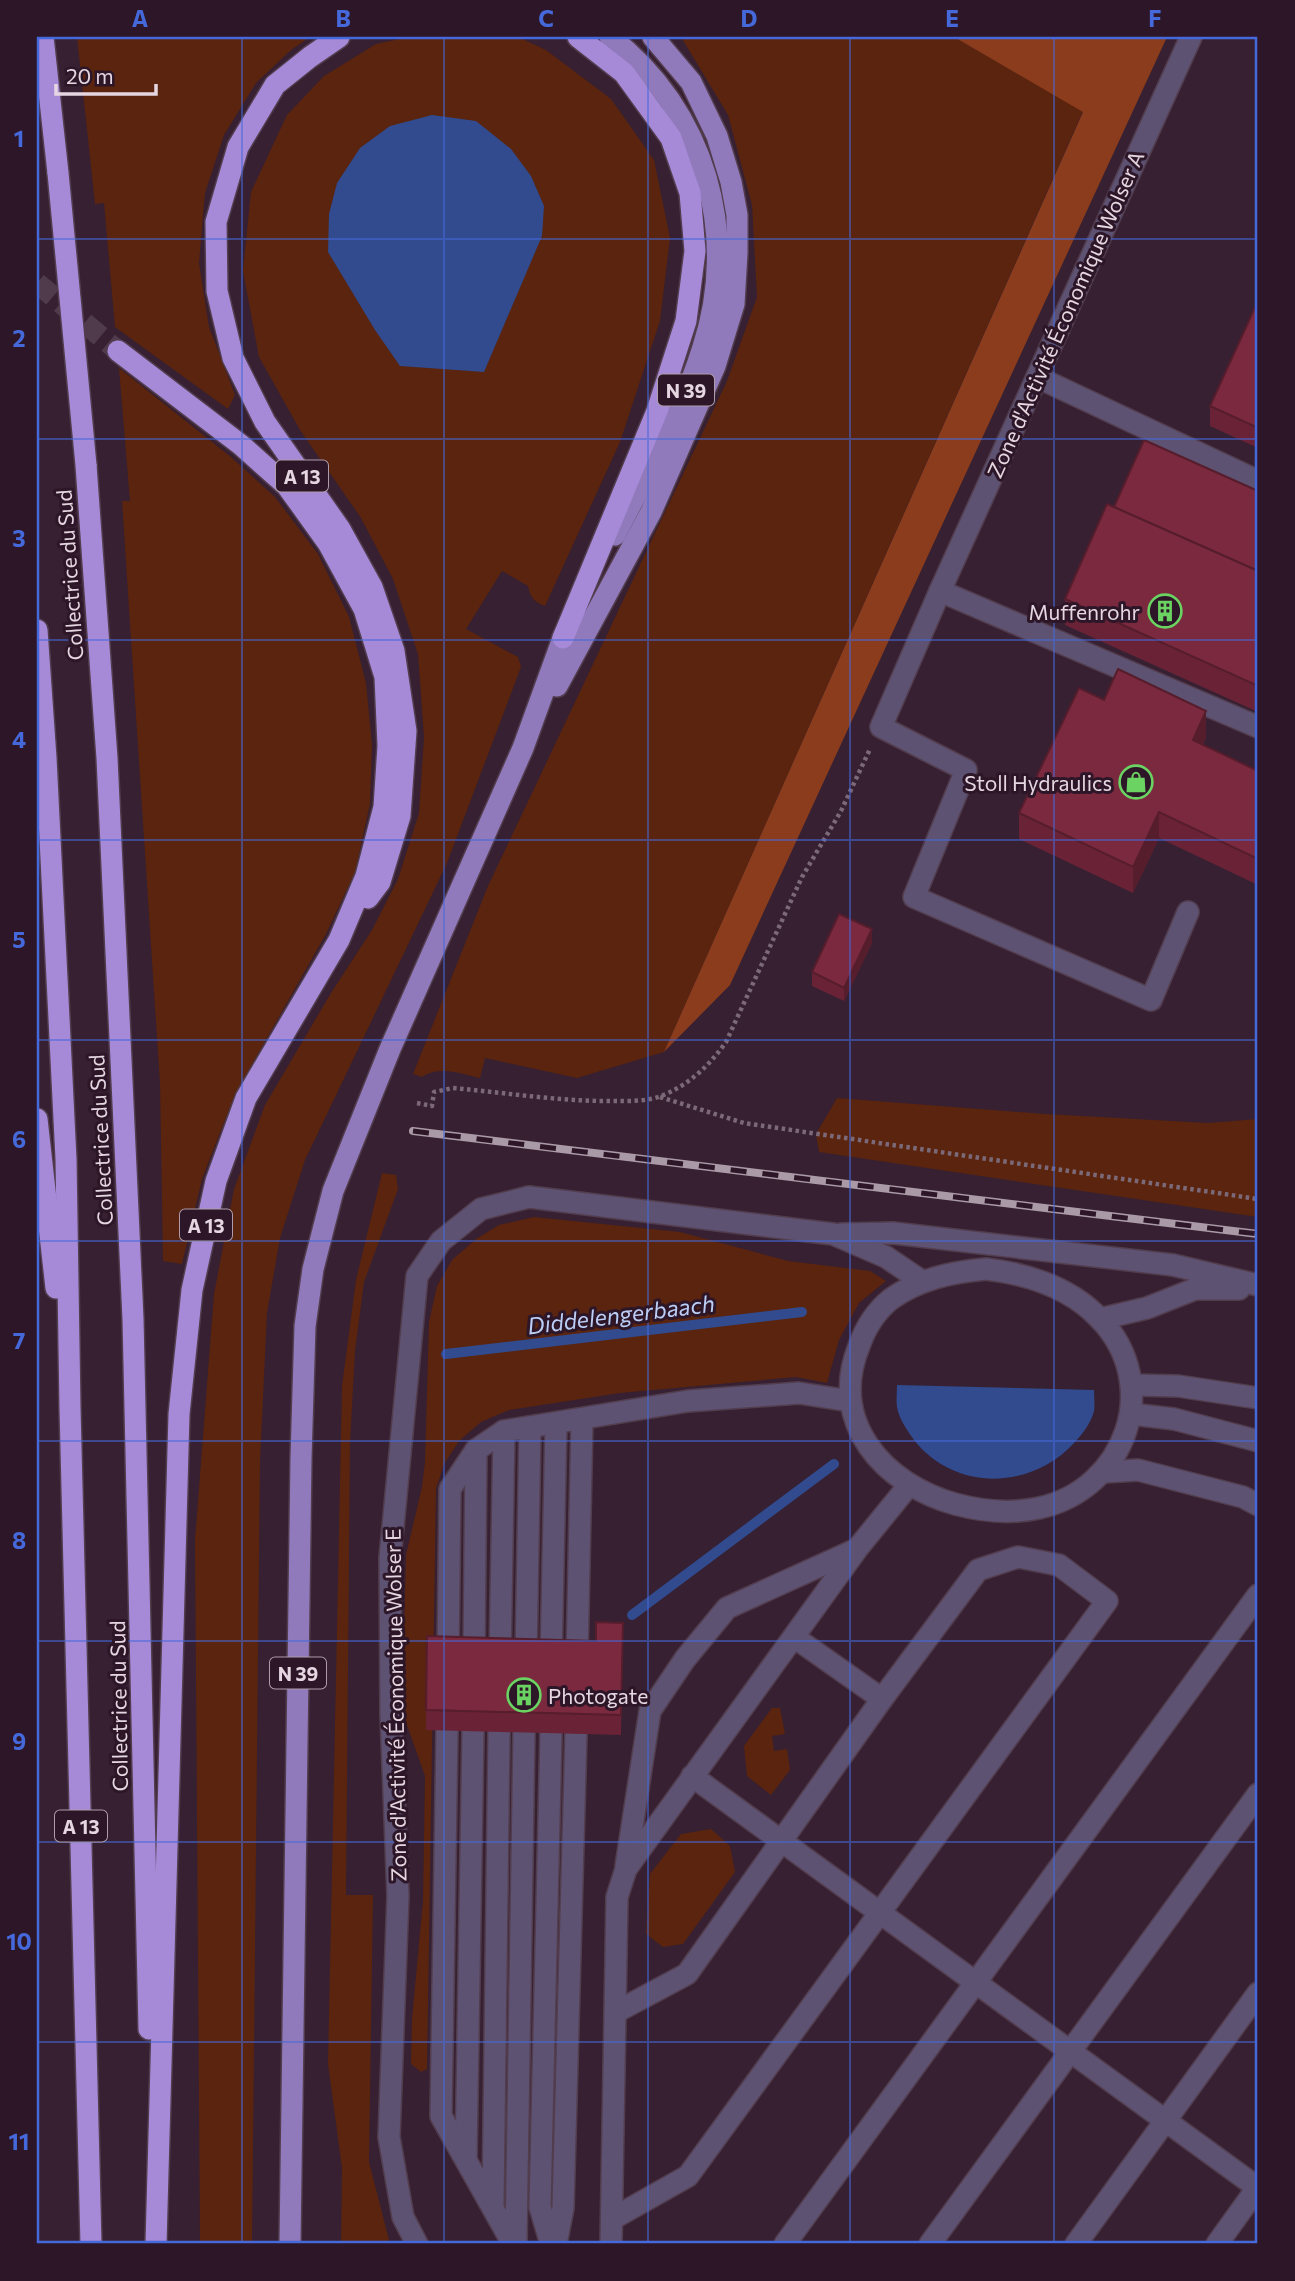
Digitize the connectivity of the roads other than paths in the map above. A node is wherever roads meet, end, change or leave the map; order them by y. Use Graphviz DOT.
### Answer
graph roads {
  1 [pos="43,37"];
  2 [pos="339,37"];
  3 [pos="578,37"];
  4 [pos="610,37"];
  5 [pos="653,37"];
  6 [pos="1191,37"];
  7 [pos="118,351"];
  8 [pos="1037,377"];
  9 [pos="1258,481"];
  10 [pos="940,591"];
  11 [pos="37,630"];
  12 [pos="563,638"];
  13 [pos="1258,727"];
  14 [pos="523,748"];
  15 [pos="1188,912"];
  16 [pos="339,940"];
  17 [pos="37,1119"];
  18 [pos="833,1234"];
  19 [pos="923,1282"];
  20 [pos="1258,1287"];
  21 [pos="1100,1319"];
  22 [pos="1131,1385"];
  23 [pos="1258,1398"];
  24 [pos="850,1401"];
  25 [pos="70,1408"];
  26 [pos="1131,1415"];
  27 [pos="582,1419"];
  28 [pos="556,1423"];
  29 [pos="530,1427"];
  30 [pos="504,1431"];
  31 [pos="1258,1441"];
  32 [pos="477,1450"];
  33 [pos="1104,1472"];
  34 [pos="909,1485"];
  35 [pos="1258,1506"];
  36 [pos="857,1549"];
  37 [pos="1258,1595"];
  38 [pos="794,1637"];
  39 [pos="448,1657"];
  40 [pos="474,1658"];
  41 [pos="500,1658"];
  42 [pos="526,1659"];
  43 [pos="551,1660"];
  44 [pos="577,1660"];
  45 [pos="882,1699"];
  46 [pos="447,1731"];
  47 [pos="473,1731"];
  48 [pos="499,1732"];
  49 [pos="524,1733"];
  50 [pos="551,1733"];
  51 [pos="576,1734"];
  52 [pos="692,1776"];
  53 [pos="1258,1794"];
  54 [pos="782,1841"];
  55 [pos="626,1869"];
  56 [pos="880,1912"];
  57 [pos="975,1981"];
  58 [pos="1258,1993"];
  59 [pos="616,2012"];
  60 [pos="1069,2050"];
  61 [pos="1166,2120"];
  62 [pos="466,2161"];
  63 [pos="1258,2188"];
  64 [pos="493,2205"];
  65 [pos="516,2206"];
  66 [pos="612,2219"];
  67 [pos="91,2244"];
  68 [pos="154,2244"];
  69 [pos="290,2244"];
  70 [pos="417,2244"];
  71 [pos="515,2244"];
  72 [pos="551,2244"];
  73 [pos="611,2244"];
  74 [pos="785,2244"];
  75 [pos="930,2244"];
  76 [pos="1076,2244"];
  77 [pos="1217,2244"];
  1 -- 68 [label="highway, Collectrice du Sud / A 13, bridge"];
  2 -- 16 [label="highway, A 13"];
  3 -- 12 [label="highway"];
  4 -- 12 [label="main road, N 39"];
  5 -- 14 [label="main road, N 39"];
  6 -- 8 [label="lane, Zone d'Activité Économique Wolser A"];
  7 -- 16 [label="highway, A 13"];
  8 -- 9 [label="lane"];
  8 -- 10 [label="lane, Zone d'Activité Économique Wolser A"];
  10 -- 13 [label="lane"];
  10 -- 15 [label="lane, Zone d'Activité Économique Wolser A"];
  11 -- 25 [label="highway, Collectrice du Sud / A 13"];
  12 -- 14 [label="main road, N 39"];
  14 -- 69 [label="main road, N 39"];
  16 -- 68 [label="highway, A 13"];
  17 -- 25 [label="highway, A 13"];
  18 -- 19 [label="lane, Zone d'Activité Économique Wolser E"];
  18 -- 20 [label="lane, Zone d'Activité Économique Wolser E"];
  18 -- 70 [label="lane, Zone d'Activité Économique Wolser E"];
  19 -- 21 [label="lane"];
  19 -- 24 [label="lane"];
  20 -- 21 [label="lane, Zone d'Activité Économique Wolser E"];
  21 -- 22 [label="lane"];
  22 -- 23 [label="lane"];
  22 -- 26 [label="lane"];
  24 -- 27 [label="lane"];
  24 -- 34 [label="lane"];
  25 -- 67 [label="highway, Collectrice du Sud / A 13"];
  26 -- 31 [label="lane"];
  26 -- 33 [label="lane"];
  27 -- 28 [label="lane"];
  27 -- 44 [label="lane"];
  28 -- 29 [label="lane"];
  28 -- 43 [label="lane"];
  29 -- 30 [label="lane"];
  29 -- 42 [label="lane"];
  30 -- 32 [label="lane"];
  30 -- 41 [label="lane"];
  32 -- 39 [label="lane"];
  32 -- 40 [label="lane"];
  33 -- 34 [label="lane"];
  33 -- 35 [label="lane"];
  34 -- 36 [label="lane"];
  36 -- 38 [label="lane"];
  36 -- 55 [label="lane"];
  37 -- 57 [label="lane"];
  38 -- 45 [label="lane"];
  38 -- 52 [label="lane"];
  45 -- 54 [label="lane"];
  45 -- 56 [label="lane"];
  46 -- 62 [label="lane"];
  47 -- 62 [label="lane"];
  48 -- 64 [label="lane"];
  49 -- 65 [label="lane"];
  50 -- 72 [label="lane"];
  51 -- 72 [label="lane"];
  52 -- 54 [label="lane"];
  52 -- 55 [label="lane"];
  53 -- 60 [label="lane"];
  54 -- 56 [label="lane"];
  54 -- 59 [label="lane"];
  55 -- 59 [label="lane"];
  56 -- 57 [label="lane"];
  56 -- 66 [label="lane"];
  57 -- 60 [label="lane"];
  57 -- 74 [label="lane"];
  58 -- 61 [label="lane"];
  59 -- 66 [label="lane"];
  60 -- 61 [label="lane"];
  60 -- 75 [label="lane"];
  61 -- 63 [label="lane"];
  61 -- 76 [label="lane"];
  62 -- 64 [label="lane"];
  63 -- 77 [label="lane"];
  64 -- 71 [label="lane"];
  65 -- 71 [label="lane"];
  65 -- 72 [label="lane"];
  66 -- 73 [label="lane"];
}
